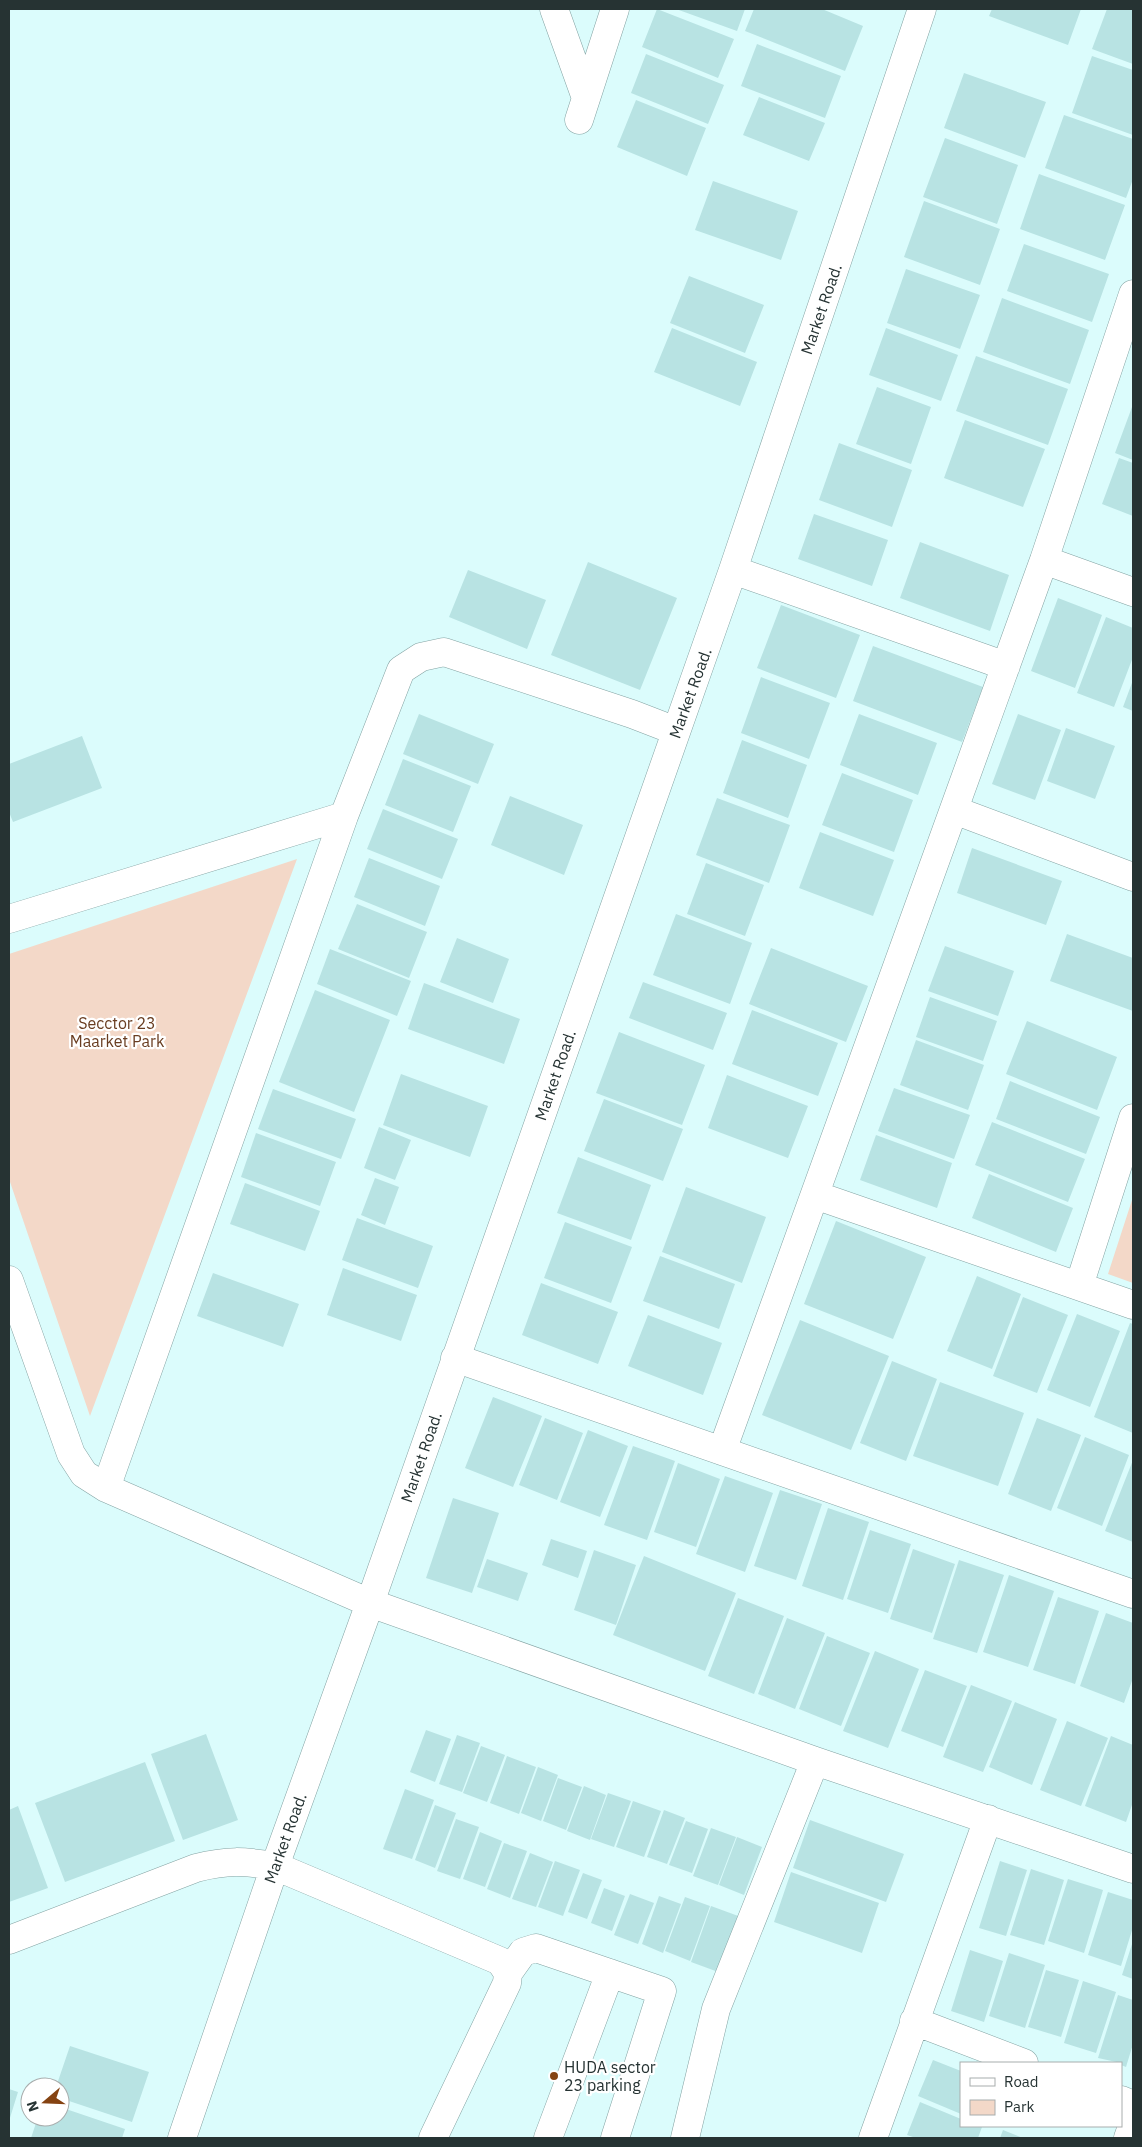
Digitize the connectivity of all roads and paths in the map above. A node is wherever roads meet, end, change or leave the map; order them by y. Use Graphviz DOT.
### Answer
graph roads {
  1 [pos="554,9"];
  2 [pos="615,9"];
  3 [pos="915,11"];
  4 [pos="1133,294"];
  5 [pos="1044,560"];
  6 [pos="733,570"];
  7 [pos="1133,592"];
  8 [pos="1006,666"];
  9 [pos="676,731"];
  10 [pos="954,810"];
  11 [pos="344,816"];
  12 [pos="1133,877"];
  13 [pos="9,919"];
  14 [pos="1133,1118"];
  15 [pos="815,1195"];
  16 [pos="9,1280"];
  17 [pos="1079,1286"];
  18 [pos="1133,1305"];
  19 [pos="456,1358"];
  20 [pos="722,1451"];
  21 [pos="106,1488"];
  22 [pos="1133,1594"];
  23 [pos="370,1603"];
  24 [pos="815,1761"];
  25 [pos="988,1818"];
  26 [pos="275,1866"];
  27 [pos="1133,1869"];
  28 [pos="9,1940"];
  29 [pos="508,1973"];
  30 [pos="610,1973"];
  31 [pos="914,2021"];
  32 [pos="1021,2062"];
  33 [pos="1133,2124"];
  34 [pos="182,2138"];
  35 [pos="433,2138"];
  36 [pos="548,2138"];
  37 [pos="615,2138"];
  38 [pos="685,2138"];
  39 [pos="873,2138"];
  40 [pos="1128,2138"];
  1 -- 2 [label="street"];
  3 -- 6 [label="street, Market Road."];
  4 -- 5 [label="street"];
  5 -- 7 [label="street"];
  5 -- 8 [label="street"];
  6 -- 8 [label="street"];
  6 -- 9 [label="street, Market Road."];
  8 -- 10 [label="street"];
  9 -- 11 [label="street"];
  9 -- 19 [label="street, Market Road."];
  10 -- 12 [label="street"];
  10 -- 15 [label="street"];
  11 -- 13 [label="street"];
  11 -- 21 [label="street"];
  14 -- 17 [label="street"];
  15 -- 17 [label="street"];
  15 -- 20 [label="street"];
  16 -- 21 [label="street"];
  17 -- 18 [label="street"];
  19 -- 20 [label="street"];
  19 -- 23 [label="street, Market Road."];
  20 -- 22 [label="street"];
  21 -- 23 [label="street"];
  23 -- 24 [label="street"];
  23 -- 26 [label="street, Market Road."];
  24 -- 25 [label="street"];
  24 -- 38 [label="street"];
  25 -- 27 [label="street"];
  25 -- 31 [label="street"];
  26 -- 28 [label="street"];
  26 -- 29 [label="street"];
  26 -- 34 [label="street, Market Road."];
  29 -- 30 [label="street"];
  29 -- 35 [label="street"];
  30 -- 36 [label="street"];
  30 -- 37 [label="street"];
  31 -- 32 [label="street"];
  31 -- 39 [label="street"];
  33 -- 40 [label="street"];
}
